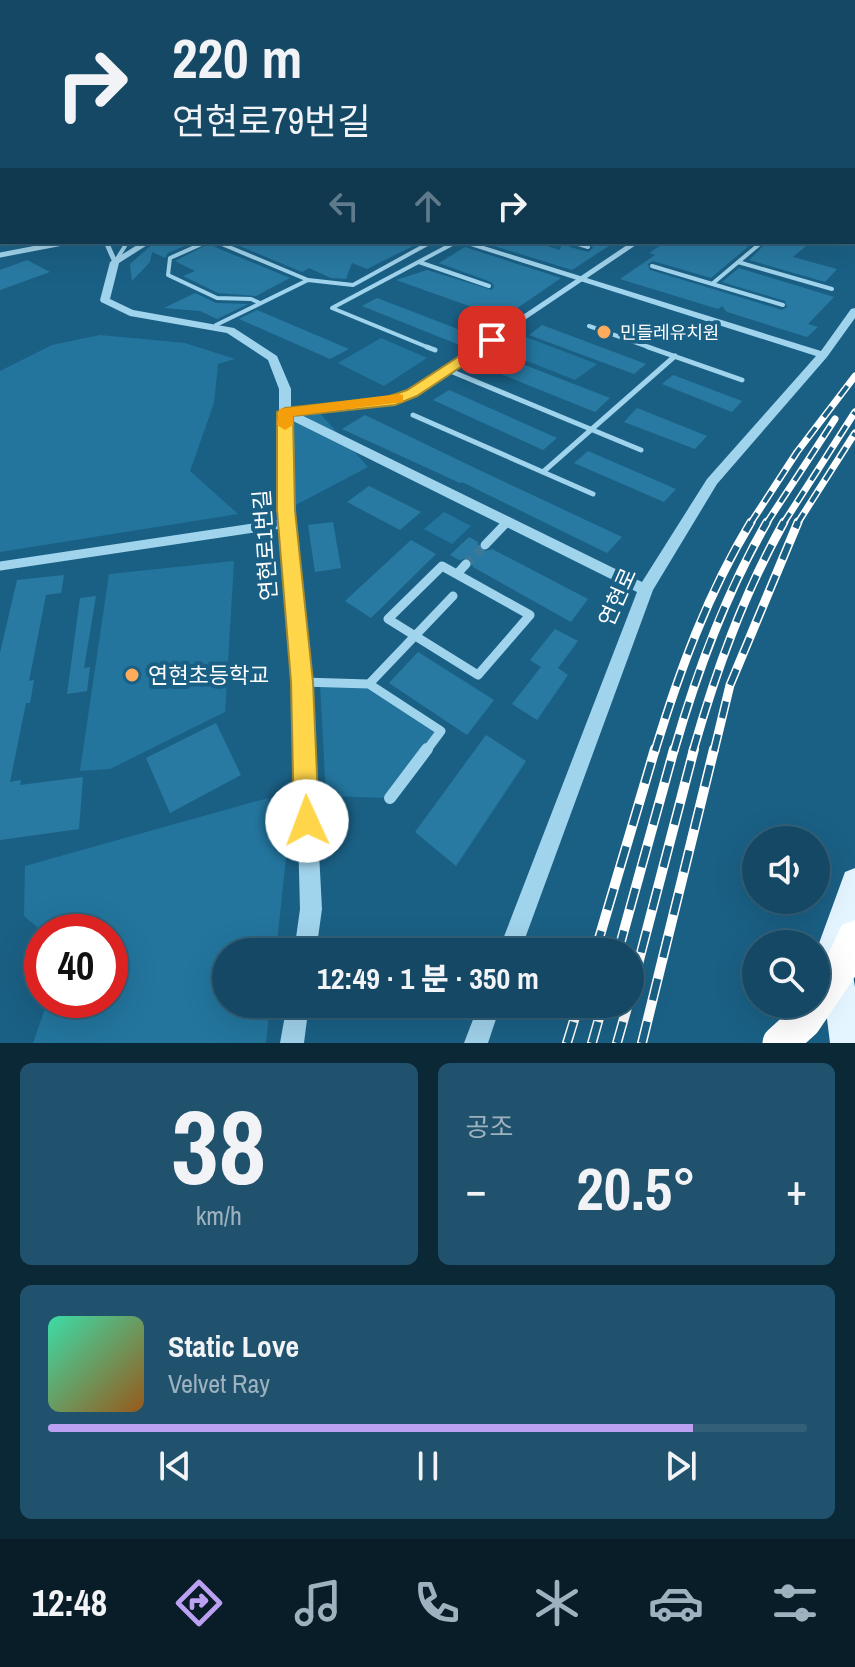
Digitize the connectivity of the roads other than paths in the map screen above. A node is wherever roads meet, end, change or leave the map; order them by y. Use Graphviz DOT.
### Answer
graph roads {
  1 [pos="58,244"];
  2 [pos="107,244"];
  3 [pos="124,244"];
  4 [pos="145,244"];
  5 [pos="202,244"];
  6 [pos="222,244"];
  7 [pos="427,244"];
  8 [pos="455,244"];
  9 [pos="466,244"];
  10 [pos="578,244"];
  11 [pos="633,244"];
  12 [pos="760,244"];
  13 [pos="588,247"];
  14 [pos="0,255"];
  15 [pos="115,262"];
  16 [pos="419,262"];
  17 [pos="738,262"];
  18 [pos="652,266"];
  19 [pos="580,279"];
  20 [pos="308,280"];
  21 [pos="712,284"];
  22 [pos="489,286"];
  23 [pos="832,289"];
  24 [pos="260,303"];
  25 [pos="783,305"];
  26 [pos="855,311"];
  27 [pos="855,321"];
  28 [pos="216,325"];
  29 [pos="589,326"];
  30 [pos="836,333"];
  31 [pos="435,350"];
  32 [pos="823,355"];
  33 [pos="675,356"];
  34 [pos="448,370"];
  35 [pos="742,380"];
  36 [pos="285,412"];
  37 [pos="413,415"];
  38 [pos="591,429"];
  39 [pos="641,450"];
  40 [pos="543,472"];
  41 [pos="593,494"];
  42 [pos="508,521"];
  43 [pos="287,523"];
  44 [pos="485,545"];
  45 [pos="466,564"];
  46 [pos="0,566"];
  47 [pos="457,574"];
  48 [pos="645,590"];
  49 [pos="453,596"];
  50 [pos="415,636"];
  51 [pos="302,682"];
  52 [pos="369,684"];
  53 [pos="390,798"];
  54 [pos="855,882"];
  55 [pos="307,938"];
  56 [pos="514,938"];
  57 [pos="849,951"];
  58 [pos="296,1018"];
  59 [pos="485,1018"];
  60 [pos="292,1043"];
  61 [pos="476,1043"];
  62 [pos="780,1043"];
  63 [pos="847,1043"];
  1 -- 14 [label="street"];
  2 -- 15 [label="street"];
  3 -- 15 [label="lane"];
  4 -- 15 [label="street"];
  5 -- 24 [label="lane"];
  6 -- 20 [label="lane"];
  7 -- 20 [label="lane"];
  8 -- 16 [label="lane"];
  9 -- 19 [label="street"];
  10 -- 13 [label="lane"];
  11 -- 19 [label="street"];
  12 -- 17 [label="lane"];
  15 -- 28 [label="street, 연현로1번길"];
  16 -- 22 [label="lane"];
  16 -- 31 [label="lane"];
  17 -- 21 [label="lane"];
  17 -- 23 [label="lane"];
  18 -- 21 [label="lane"];
  19 -- 32 [label="street"];
  19 -- 34 [label="street"];
  20 -- 24 [label="lane"];
  21 -- 25 [label="lane"];
  24 -- 28 [label="lane"];
  26 -- 30 [label="street, 연현로"];
  27 -- 30 [label="street"];
  28 -- 36 [label="street, 연현로1번길"];
  29 -- 33 [label="lane"];
  30 -- 32 [label="street, 연현로"];
  32 -- 48 [label="street, 연현로"];
  33 -- 35 [label="lane"];
  33 -- 38 [label="lane"];
  34 -- 36 [label="street"];
  34 -- 38 [label="lane"];
  36 -- 42 [label="street"];
  36 -- 43 [label="street, 연현로1번길"];
  37 -- 40 [label="lane"];
  38 -- 39 [label="lane"];
  38 -- 40 [label="lane"];
  40 -- 41 [label="lane"];
  42 -- 44 [label="street"];
  42 -- 48 [label="street"];
  43 -- 46 [label="street"];
  43 -- 51 [label="street, 연현로1번길"];
  45 -- 47 [label="street"];
  47 -- 50 [label="street"];
  47 -- 50 [label="street"];
  48 -- 56 [label="street, 연현로"];
  49 -- 50 [label="street"];
  50 -- 52 [label="street"];
  51 -- 52 [label="street"];
  51 -- 55 [label="street, 연현로1번길"];
  52 -- 53 [label="street"];
  54 -- 63 [label="main road"];
  57 -- 62 [label="highway, bridge"];
  58 -- 60 [label="street"];
  59 -- 61 [label="street"];
}
